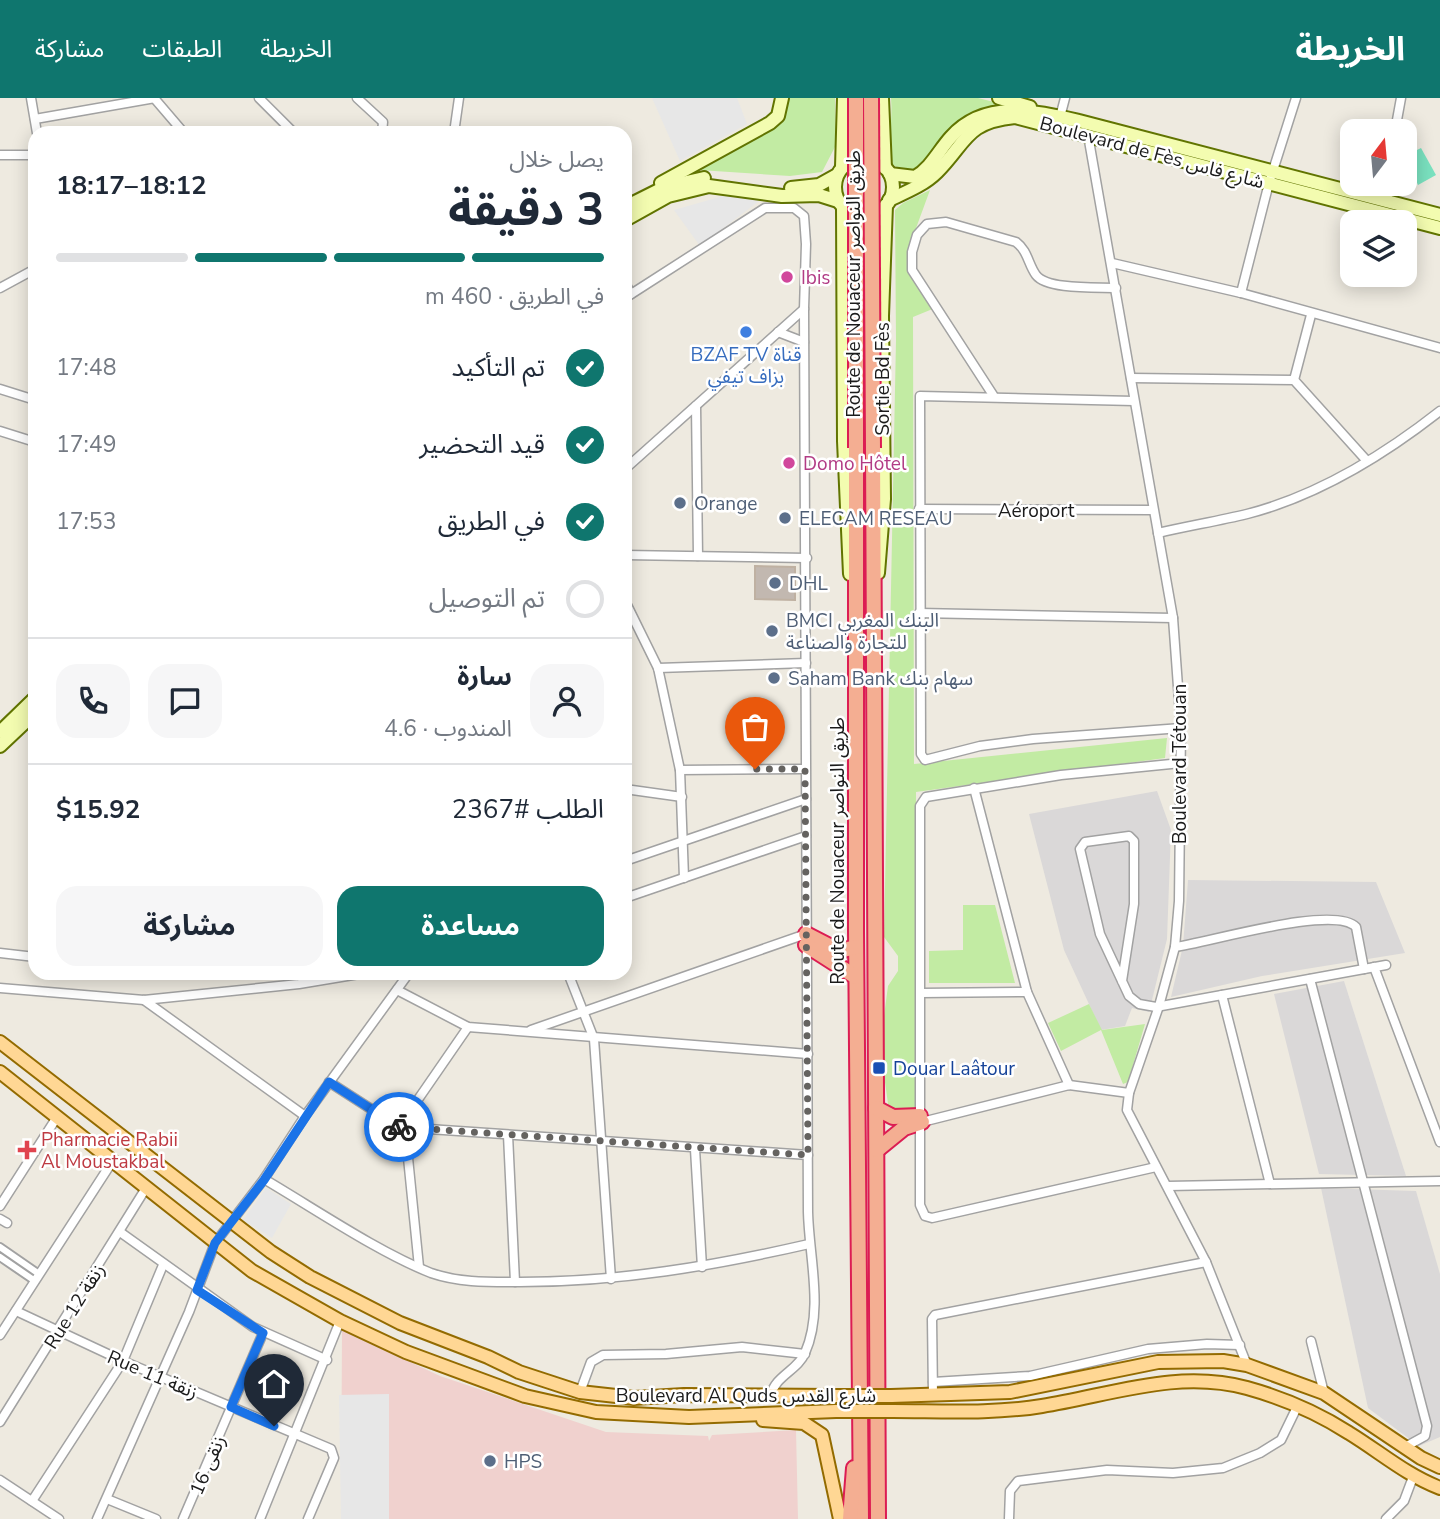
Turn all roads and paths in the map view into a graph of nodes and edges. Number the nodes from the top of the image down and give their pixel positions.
1 (32, 98) edge
2 (155, 98) edge
3 (259, 98) edge
4 (357, 98) edge
5 (459, 98) edge
6 (782, 98) edge
7 (844, 98) edge
8 (856, 98) edge
9 (999, 98) edge
10 (1065, 98) edge
11 (1296, 98) edge
12 (1401, 98) edge
13 (878, 101) edge
14 (1040, 112) junction
15 (1060, 117) junction
16 (35, 119) junction
17 (1397, 119) edge
18 (36, 126) edge
19 (178, 126) edge
20 (287, 126) edge
21 (382, 126) edge
22 (455, 126) edge
23 (1088, 135) junction
24 (0, 155) edge
25 (28, 155) edge
26 (839, 171) junction
27 (887, 171) junction
28 (1270, 177) junction
29 (646, 196) junction
30 (1388, 196) edge
31 (1387, 201) junction
32 (888, 203) junction
33 (632, 204) edge
34 (840, 204) junction
35 (1440, 215) edge
36 (632, 216) edge
37 (1440, 228) edge
38 (1112, 262) junction
39 (28, 273) edge
40 (0, 288) edge
41 (1116, 288) junction
42 (632, 293) edge
43 (1241, 293) junction
44 (804, 309) junction
45 (1311, 314) junction
46 (778, 332) junction
47 (804, 342) junction
48 (1440, 348) edge
49 (1131, 378) junction
50 (1294, 380) junction
51 (0, 389) edge
52 (993, 396) junction
53 (28, 398) edge
54 (1134, 401) junction
55 (696, 405) junction
56 (1440, 411) edge
57 (0, 431) edge
58 (28, 440) edge
59 (1367, 461) junction
60 (632, 463) edge
61 (919, 509) junction
62 (1153, 510) junction
63 (1158, 533) junction
64 (632, 555) edge
65 (698, 556) junction
66 (807, 558) junction
67 (874, 594) junction
68 (856, 598) junction
69 (919, 613) junction
70 (632, 615) edge
71 (1173, 618) junction
72 (806, 663) junction
73 (658, 668) junction
74 (28, 705) edge
75 (28, 720) edge
76 (1181, 728) junction
77 (0, 732) edge
78 (0, 746) edge
79 (1181, 763) junction
80 (805, 769) junction
81 (680, 770) junction
82 (974, 788) junction
83 (632, 790) edge
84 (682, 797) junction
85 (806, 799) junction
86 (806, 836) junction
87 (684, 842) junction
88 (632, 859) edge
89 (684, 878) junction
90 (632, 896) edge
91 (803, 939) junction
92 (856, 947) junction
93 (1175, 947) junction
94 (0, 953) edge
95 (28, 956) edge
96 (1386, 965) dead end
97 (1374, 967) junction
98 (1364, 969) junction
99 (856, 977) junction
100 (1310, 979) junction
101 (323, 980) edge
102 (404, 980) edge
103 (571, 980) edge
104 (1122, 981) junction
105 (0, 988) edge
106 (397, 990) junction
107 (1027, 992) junction
108 (920, 993) junction
109 (1222, 995) junction
110 (144, 1000) junction
111 (1159, 1006) junction
112 (583, 1012) junction
113 (468, 1027) junction
114 (528, 1031) junction
115 (594, 1039) junction
116 (0, 1042) edge
117 (807, 1054) junction
118 (0, 1072) edge
119 (329, 1082) junction
120 (1069, 1085) junction
121 (1129, 1093) junction
122 (876, 1108) junction
123 (305, 1116) junction
124 (57, 1117) junction
125 (927, 1118) junction
126 (402, 1127) junction
127 (508, 1135) junction
128 (601, 1141) junction
129 (1440, 1142) edge
130 (695, 1149) junction
131 (877, 1150) junction
132 (808, 1155) junction
133 (112, 1162) junction
134 (1156, 1167) junction
135 (264, 1180) junction
136 (1440, 1181) edge
137 (1362, 1182) junction
138 (1270, 1184) junction
139 (1168, 1186) junction
140 (146, 1188) junction
141 (0, 1204) edge
142 (231, 1223) junction
143 (120, 1232) junction
144 (215, 1243) junction
145 (809, 1244) junction
146 (0, 1247) edge
147 (0, 1257) edge
148 (1206, 1262) junction
149 (163, 1265) junction
150 (419, 1267) junction
151 (702, 1267) junction
152 (37, 1277) junction
153 (611, 1279) junction
154 (515, 1282) junction
155 (197, 1290) junction
156 (16, 1311) junction
157 (340, 1321) junction
158 (58, 1331) junction
159 (263, 1333) junction
160 (0, 1335) edge
161 (1311, 1341) dead end
162 (1240, 1345) junction
163 (805, 1354) junction
164 (327, 1360) junction
165 (123, 1361) junction
166 (1247, 1365) junction
167 (161, 1377) junction
168 (933, 1382) junction
169 (580, 1392) junction
170 (1324, 1392) junction
171 (771, 1395) junction
172 (933, 1395) junction
173 (1297, 1405) junction
174 (231, 1407) junction
175 (750, 1415) junction
176 (0, 1422) edge
177 (295, 1435) junction
178 (861, 1437) junction
179 (1405, 1447) junction
180 (1440, 1467) edge
181 (1413, 1477) junction
182 (0, 1480) edge
183 (1440, 1488) edge
184 (107, 1499) junction
185 (32, 1501) junction
186 (60, 1519) edge
187 (97, 1519) edge
188 (156, 1519) edge
189 (183, 1519) edge
190 (260, 1519) edge
191 (308, 1519) edge
192 (840, 1519) edge
193 (850, 1519) edge
194 (861, 1519) edge
195 (878, 1519) edge
196 (1009, 1519) edge
197 (1386, 1519) edge

1 - 16 street
2 - 16 street
2 - 19 street
3 - 20 street
4 - 21 street
5 - 22 street
6 - 29 main road
7 - 26 main road
8 - 68 highway, Route de Nouaceur طريق النواصر, bridge
9 - 14 main road
10 - 15 street
11 - 28 street
12 - 17 street
13 - 27 main road
13 - 67 highway, Route de Nouaceur طريق النواصر, bridge
14 - 15 main road, Boulevard de Fès شارع فاس
14 - 27 main road, Boulevard de Fès شارع فاس
15 - 28 main road, Boulevard de Fès شارع فاس
16 - 18 street
23 - 28 main road, Boulevard de Fès شارع فاس
23 - 32 main road, Boulevard de Fès شارع فاس
23 - 38 street, Boulevard Tétouan
24 - 25 street
26 - 27 main road
26 - 29 main road
26 - 34 main road
27 - 32 main road
28 - 31 main road, Boulevard de Fès شارع فاس
28 - 37 main road, Boulevard de Fès شارع فاس
28 - 43 street
29 - 33 main road
30 - 31 street
31 - 35 main road, Boulevard de Fès شارع فاس
32 - 34 main road
32 - 67 main road, Sortie Bd Fès
34 - 36 main road
34 - 68 main road
38 - 41 street, Boulevard Tétouan
38 - 43 street
39 - 40 street
41 - 49 street, Boulevard Tétouan
41 - 52 street
42 - 44 street
43 - 45 street
44 - 46 street
44 - 47 street
45 - 48 street
45 - 50 street
46 - 47 street
46 - 55 street
47 - 66 street
49 - 50 street
49 - 54 street, Boulevard Tétouan
50 - 59 street
51 - 53 street
52 - 54 street
52 - 61 street
54 - 62 street, Boulevard Tétouan
55 - 60 street
55 - 65 street
56 - 59 street
57 - 58 street
59 - 63 street
61 - 62 street, Aéroport
61 - 69 street
62 - 63 street, Boulevard Tétouan
63 - 71 street, Boulevard Tétouan
64 - 65 street
65 - 66 street
66 - 72 street
67 - 122 highway, Route de Nouaceur طريق النواصر
68 - 92 highway, Route de Nouaceur طريق النواصر
69 - 71 street
69 - 76 street
70 - 73 street
71 - 76 street, Boulevard Tétouan
72 - 73 street
72 - 80 street
73 - 81 street
74 - 77 main road
75 - 78 main road
76 - 79 street, Boulevard Tétouan
79 - 82 street
79 - 93 street, Boulevard Tétouan
80 - 81 street
80 - 85 street
81 - 84 street
82 - 107 street
82 - 108 street
83 - 84 street
84 - 87 street
85 - 86 street
85 - 87 street
86 - 89 street
86 - 91 street
87 - 88 street
87 - 89 street
89 - 90 street
91 - 92 highway
91 - 99 highway
91 - 112 street
91 - 117 street
92 - 99 highway, Route de Nouaceur طريق النواصر
93 - 98 street
93 - 111 street, Boulevard Tétouan
94 - 95 street
96 - 97 street
97 - 98 street
97 - 129 street
98 - 100 street
99 - 178 highway, Route de Nouaceur طريق النواصر
100 - 109 street
100 - 137 street
101 - 110 street
102 - 106 street
103 - 112 street
104 - 104 street
104 - 111 street
105 - 110 street
106 - 113 street
106 - 119 street
107 - 108 street
107 - 120 street
108 - 125 street
109 - 111 street
109 - 138 street
110 - 123 street
111 - 121 street, Boulevard Tétouan
112 - 114 street
112 - 115 street
113 - 114 street
113 - 126 street
114 - 115 street
115 - 117 street
115 - 128 street
116 - 142 main road, Boulevard Al Quds شارع القدس
117 - 132 street
118 - 124 main road, Boulevard Al Quds شارع القدس
119 - 123 street
119 - 126 street
120 - 121 street
120 - 125 street
121 - 134 street, Boulevard Tétouan
122 - 125 highway
122 - 131 highway, Route de Nouaceur طريق النواصر
123 - 135 street
124 - 133 main road, Boulevard Al Quds شارع القدس
124 - 141 street
125 - 131 highway
125 - 134 street
126 - 127 street
126 - 150 street
127 - 128 street
127 - 154 street
128 - 130 street
128 - 153 street
130 - 132 street
130 - 151 street
131 - 195 highway, Route de Nouaceur طريق النواصر
132 - 145 street
133 - 140 main road, Boulevard Al Quds شارع القدس
133 - 152 street
134 - 139 street, Boulevard Tétouan
135 - 142 street
135 - 150 street
136 - 137 street
137 - 138 street
137 - 179 street
138 - 139 street
139 - 148 street, Boulevard Tétouan
140 - 143 street, Rue 12 زنقة
140 - 144 main road, Boulevard Al Quds شارع القدس
142 - 144 street
142 - 169 main road, Boulevard Al Quds شارع القدس
143 - 149 street
143 - 158 street, Rue 12 زنقة
144 - 155 street
144 - 157 main road, Boulevard Al Quds شارع القدس
145 - 151 street
145 - 163 street
146 - 152 street
147 - 152 street
148 - 162 street, Boulevard Tétouan
148 - 168 street
149 - 155 street
149 - 165 street
150 - 154 street
151 - 153 street
152 - 156 street
153 - 154 street
155 - 159 street
155 - 167 street
156 - 158 street, Rue 11 زنقة
156 - 160 street
157 - 164 street
157 - 175 main road, Boulevard Al Quds شارع القدس
158 - 165 street, Rue 11 زنقة
158 - 176 street, Rue 12 زنقة
159 - 164 street
159 - 174 street, زنقى 16
161 - 170 street
162 - 166 street, Boulevard Tétouan
162 - 168 street
163 - 169 street
163 - 171 street
164 - 177 street
165 - 167 street, Rue 11 زنقة
165 - 185 street
166 - 170 main road, Boulevard Al Quds شارع القدس
166 - 172 main road, Boulevard Al Quds شارع القدس
167 - 174 street, Rue 11 زنقة
167 - 184 street
168 - 172 street
169 - 171 main road, Boulevard Al Quds شارع القدس
170 - 179 main road, Boulevard Al Quds شارع القدس
171 - 172 main road, Boulevard Al Quds شارع القدس, bridge
173 - 175 main road, Boulevard Al Quds شارع القدس, bridge
173 - 181 main road, Boulevard Al Quds شارع القدس
173 - 196 street
174 - 177 street, Rue 11 زنقة
174 - 189 street, زنقى 16
175 - 192 main road
177 - 190 street
177 - 191 street, Rue 11 زنقة
178 - 193 highway
178 - 194 highway, Route de Nouaceur طريق النواصر
179 - 180 main road, Boulevard Al Quds شارع القدس
181 - 183 main road, Boulevard Al Quds شارع القدس
181 - 197 street
182 - 185 street
184 - 187 street
184 - 188 street
185 - 186 street

